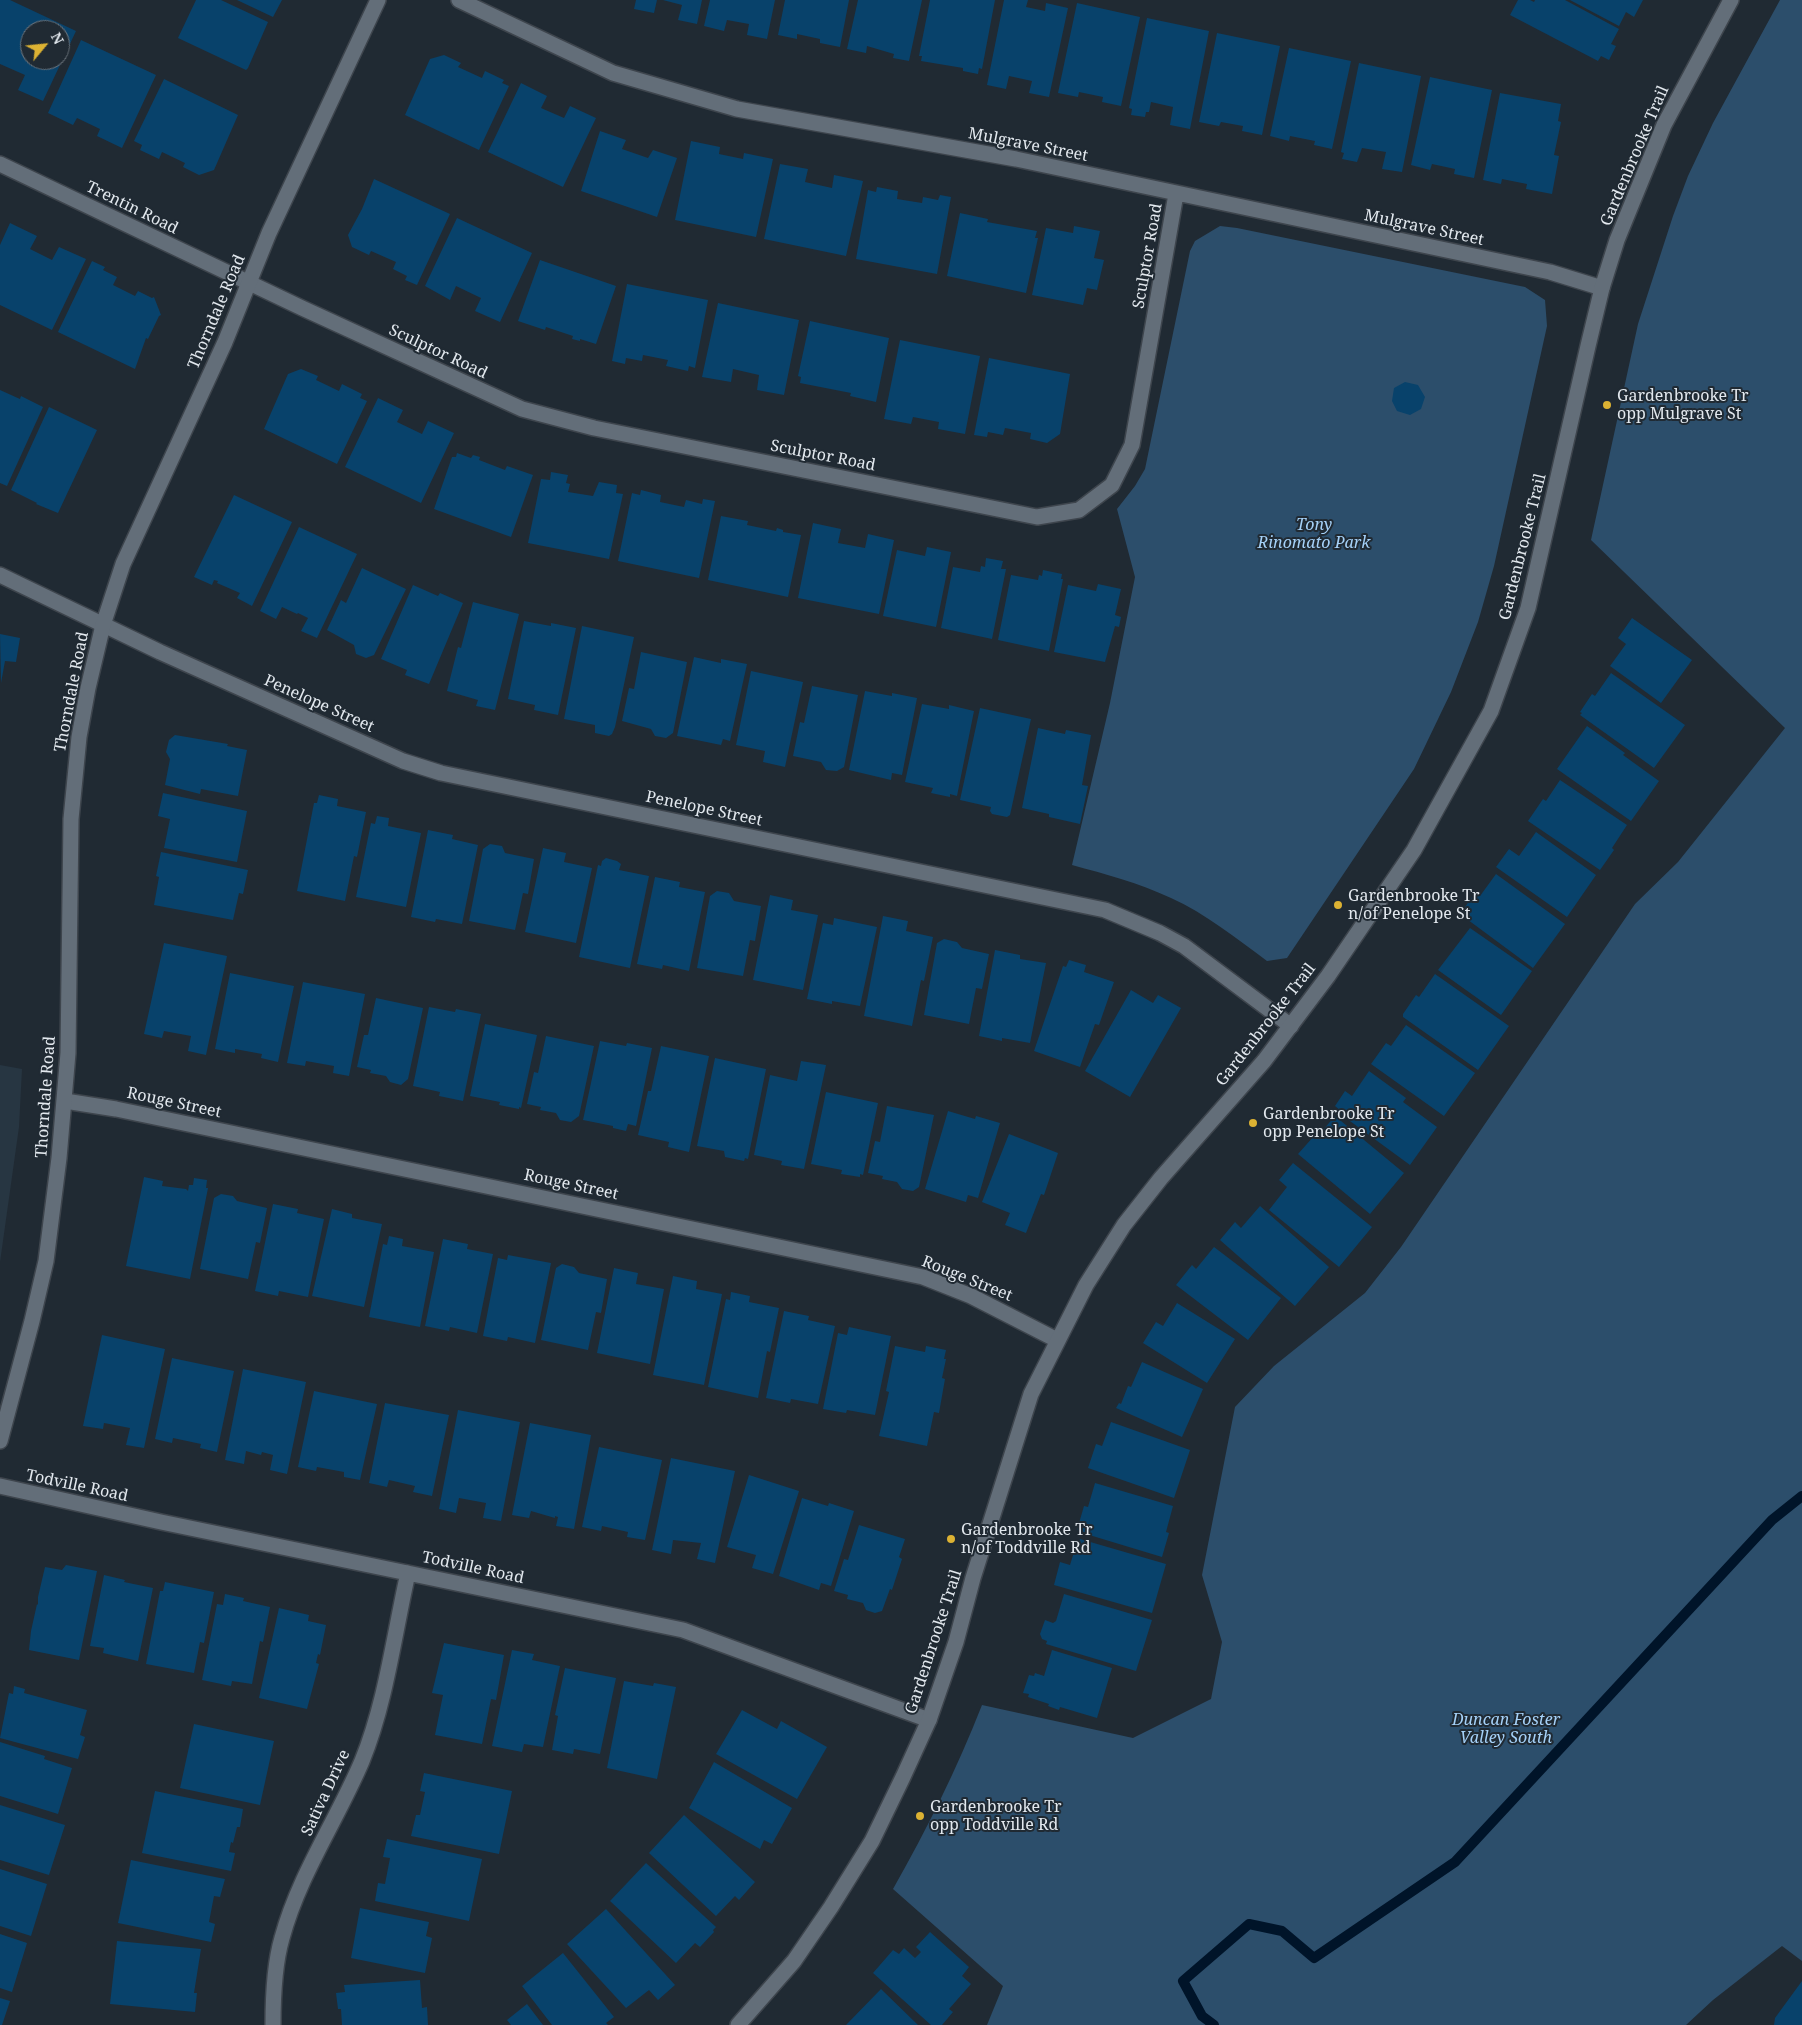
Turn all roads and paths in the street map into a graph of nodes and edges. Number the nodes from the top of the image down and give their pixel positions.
1 (378, 0) edge
2 (459, 0) edge
3 (1731, 0) edge
4 (0, 164) edge
5 (1176, 194) junction
6 (249, 283) junction
7 (1602, 288) junction
8 (0, 575) edge
9 (103, 625) junction
10 (1291, 1026) junction
11 (65, 1102) junction
12 (1057, 1340) junction
13 (0, 1441) edge
14 (0, 1486) edge
15 (408, 1573) junction
16 (929, 1720) junction
17 (273, 2025) edge
18 (738, 2025) edge

1 - 6 street, Thorndale Road
2 - 5 street, Mulgrave Street
3 - 7 street, Gardenbrooke Trail
4 - 6 street, Trentin Road
5 - 6 street, Sculptor Road
5 - 7 street, Mulgrave Street
6 - 9 street, Thorndale Road
7 - 10 street, Gardenbrooke Trail
8 - 9 street, Penelope Street
9 - 10 street, Penelope Street
9 - 11 street, Thorndale Road
10 - 12 street, Gardenbrooke Trail
11 - 12 street, Rouge Street
11 - 13 street, Thorndale Road
12 - 16 street, Gardenbrooke Trail
14 - 15 street, Todville Road
15 - 16 street, Todville Road
15 - 17 street, Sativa Drive
16 - 18 street, Gardenbrooke Trail

